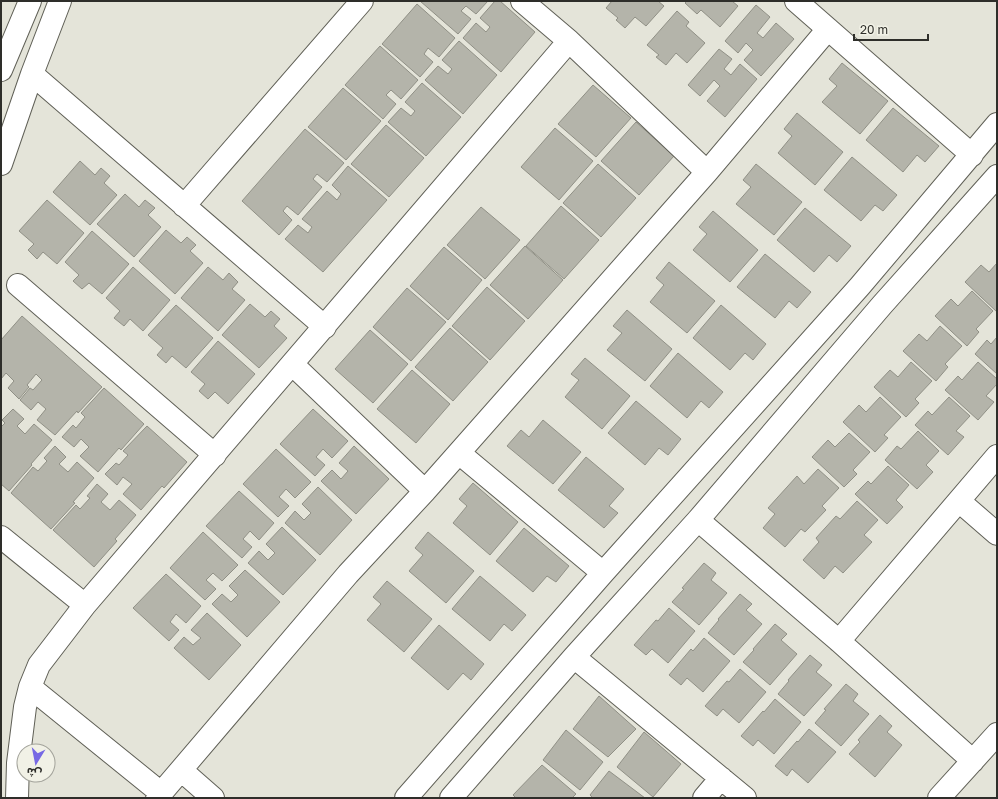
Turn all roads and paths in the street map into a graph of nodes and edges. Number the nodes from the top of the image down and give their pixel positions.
1 (30, 1) edge
2 (60, 1) edge
3 (362, 1) edge
4 (522, 1) edge
5 (796, 1) edge
6 (828, 29) junction
7 (569, 40) junction
8 (1, 70) edge
9 (32, 74) junction
10 (997, 124) edge
11 (972, 155) junction
12 (1, 164) edge
13 (707, 172) junction
14 (997, 176) edge
15 (184, 206) junction
16 (18, 285) dead end
17 (860, 286) junction
18 (882, 305) junction
19 (325, 327) junction
20 (292, 364) junction
21 (459, 453) junction
22 (214, 455) junction
23 (997, 456) edge
24 (425, 491) junction
25 (959, 501) junction
26 (698, 520) junction
27 (997, 534) edge
28 (1, 537) edge
29 (603, 573) junction
30 (85, 605) junction
31 (838, 641) junction
32 (574, 657) junction
33 (30, 686) junction
34 (997, 734) edge
35 (973, 761) junction
36 (181, 770) junction
37 (721, 778) junction
38 (159, 796) edge
39 (18, 798) edge
40 (213, 798) edge
41 (406, 798) edge
42 (451, 798) edge
43 (704, 798) edge
44 (745, 798) edge
45 (939, 798) edge

1 - 8 street
2 - 9 street
3 - 15 street
4 - 7 street
5 - 6 street
6 - 11 street
6 - 13 street
7 - 13 street
7 - 19 street
9 - 12 street
9 - 15 street
10 - 11 street
11 - 17 street
13 - 21 street
14 - 18 street
15 - 19 street
16 - 22 street
17 - 18 street
17 - 29 street
18 - 26 street
19 - 20 street
20 - 22 street
20 - 24 street
21 - 24 street
21 - 29 street
22 - 30 street
23 - 25 street
24 - 36 street
25 - 27 street
25 - 31 street
26 - 31 street
26 - 32 street
28 - 30 street
29 - 41 street
30 - 33 street
31 - 35 street
32 - 37 street
32 - 42 street
33 - 38 street
33 - 39 street
34 - 35 street
35 - 45 street
36 - 38 street
36 - 40 street
37 - 43 street
37 - 44 street

